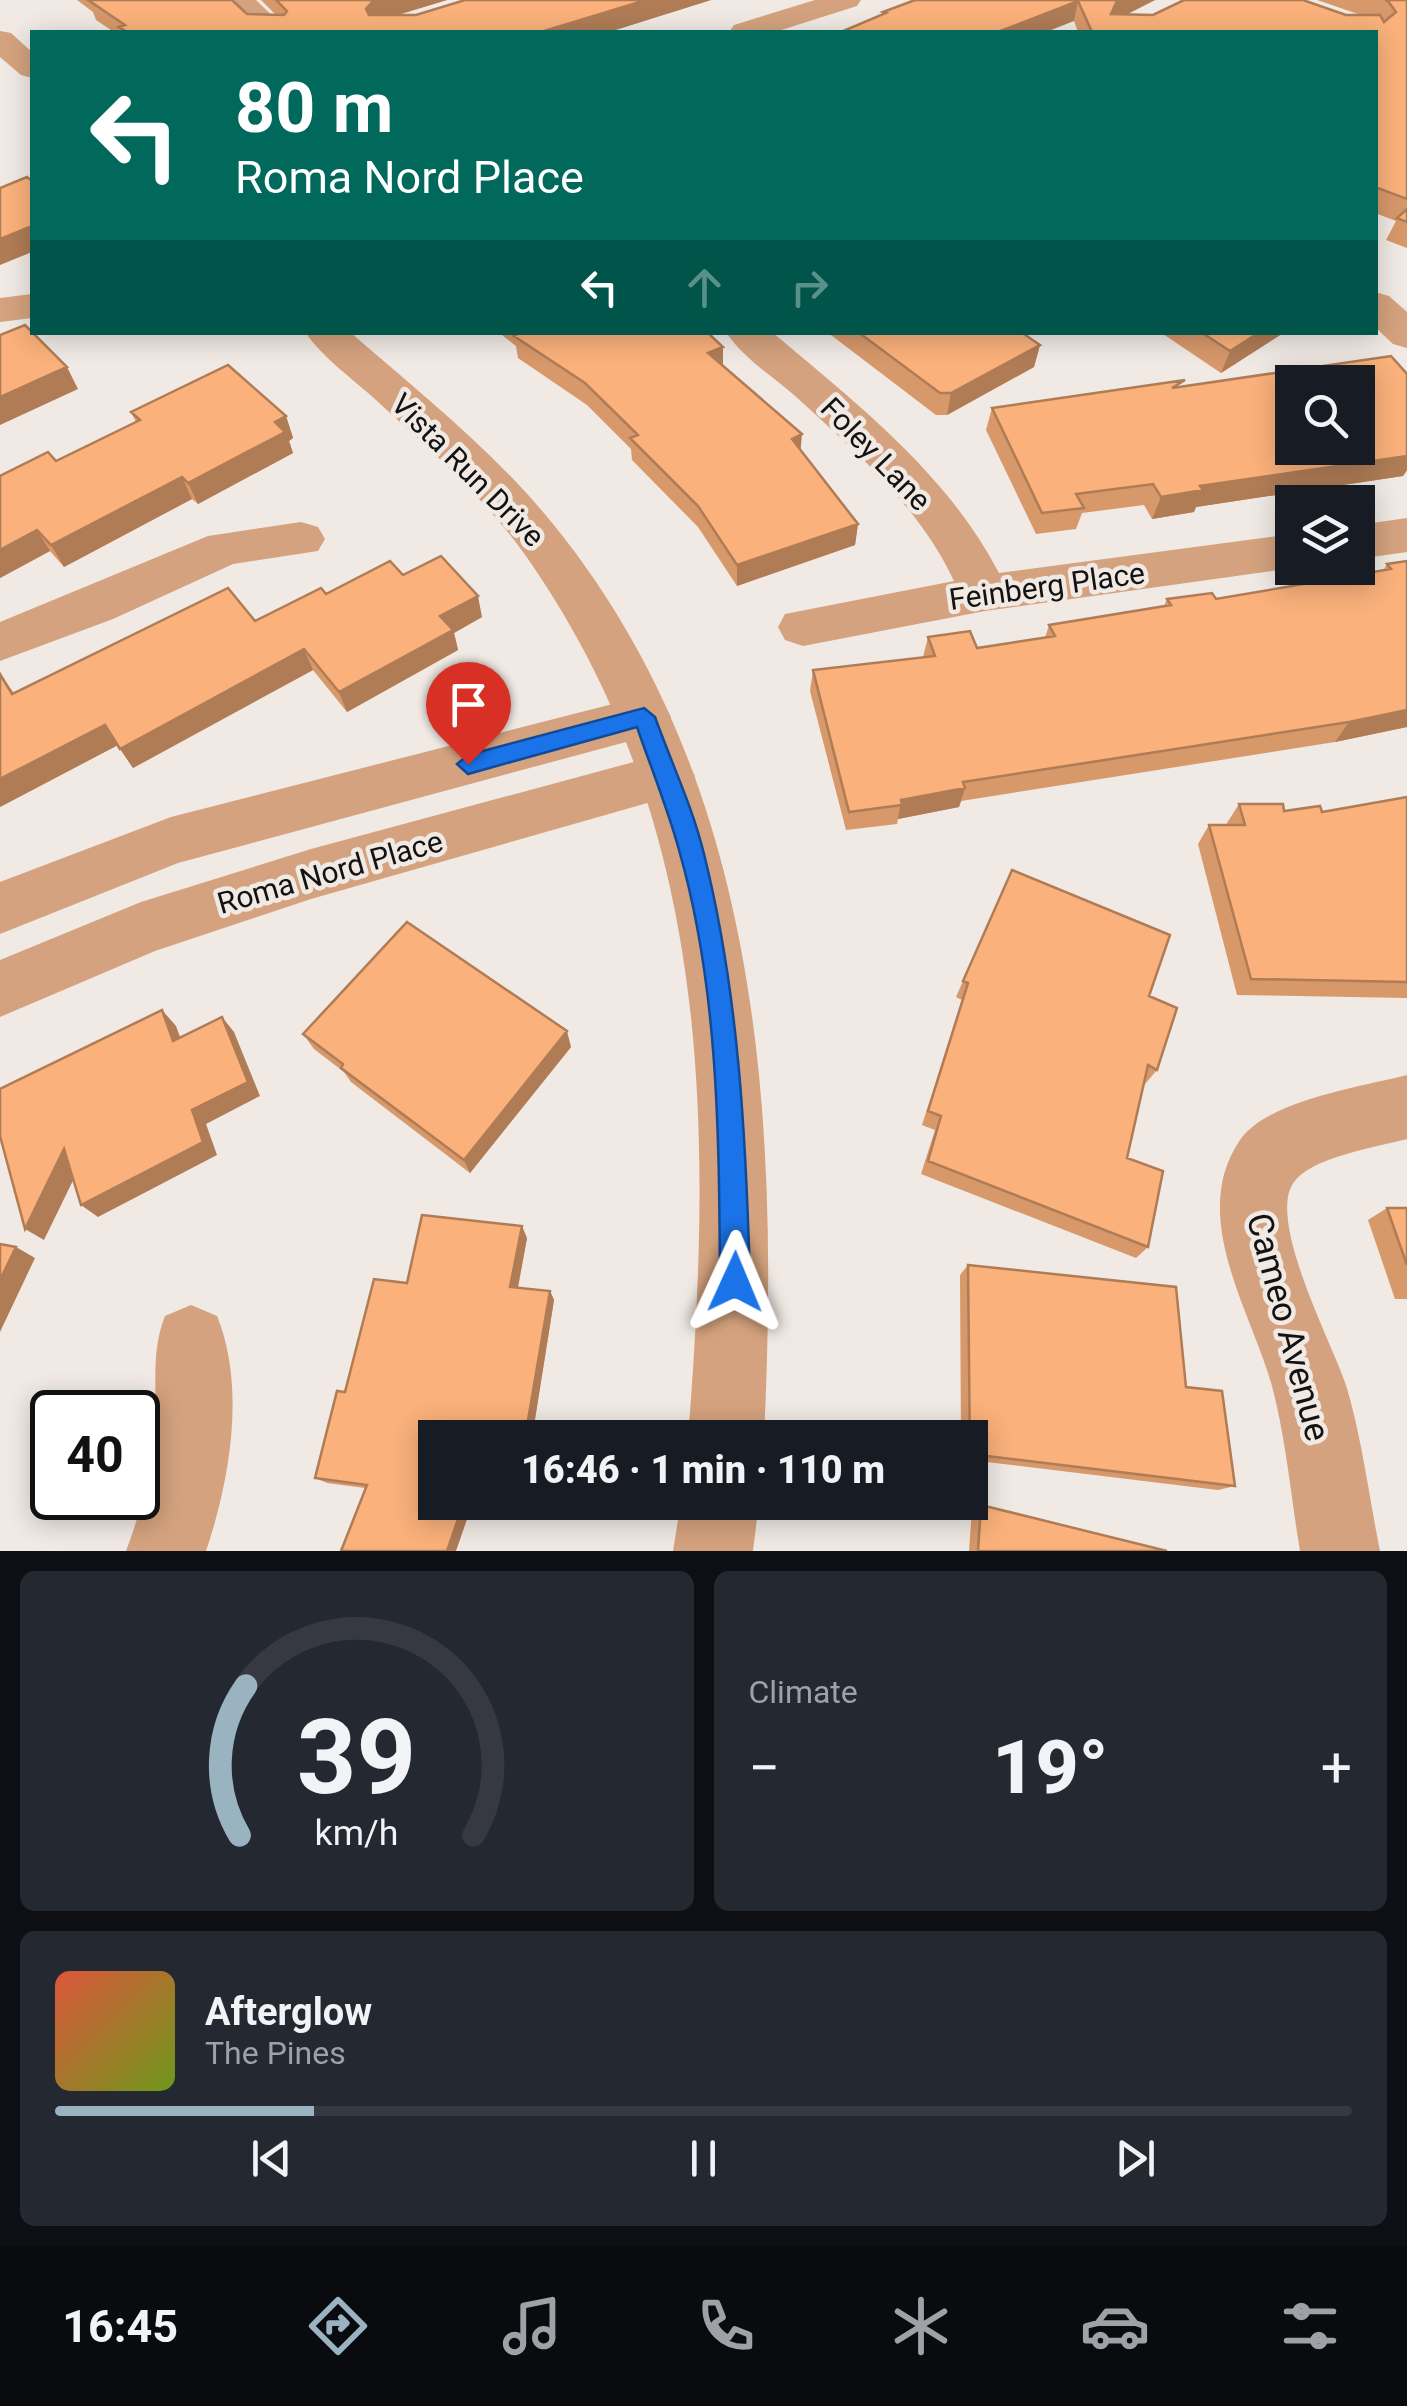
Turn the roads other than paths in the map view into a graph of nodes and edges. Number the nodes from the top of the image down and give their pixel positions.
1 (238, 0) edge
2 (846, 0) edge
3 (270, 30) edge
4 (751, 30) edge
5 (0, 40) edge
6 (30, 66) edge
7 (30, 306) edge
8 (1378, 307) edge
9 (0, 310) edge
10 (328, 335) edge
11 (749, 335) edge
12 (1407, 335) edge
13 (1407, 535) edge
14 (301, 539) dead end
15 (1375, 540) edge
16 (1275, 552) edge
17 (985, 593) junction
18 (804, 627) dead end
19 (0, 642) edge
20 (644, 717) junction
21 (667, 776) junction
22 (0, 908) edge
23 (0, 989) edge
24 (1407, 1107) edge
25 (191, 1342) dead end
26 (727, 1420) edge
27 (717, 1520) edge
28 (166, 1551) edge
29 (713, 1551) edge
30 (1340, 1551) edge

1 - 3 street
2 - 4 street
5 - 6 street
7 - 9 street
8 - 12 street
10 - 20 street, Vista Run Drive
11 - 17 street, Foley Lane
13 - 15 street
14 - 19 street
16 - 17 street, Feinberg Place
17 - 18 street, Feinberg Place
20 - 21 street, Vista Run Drive
20 - 22 street
21 - 23 street, Roma Nord Place
21 - 26 street, Vista Run Drive
24 - 30 street, Cameo Avenue
25 - 28 street
27 - 29 street

